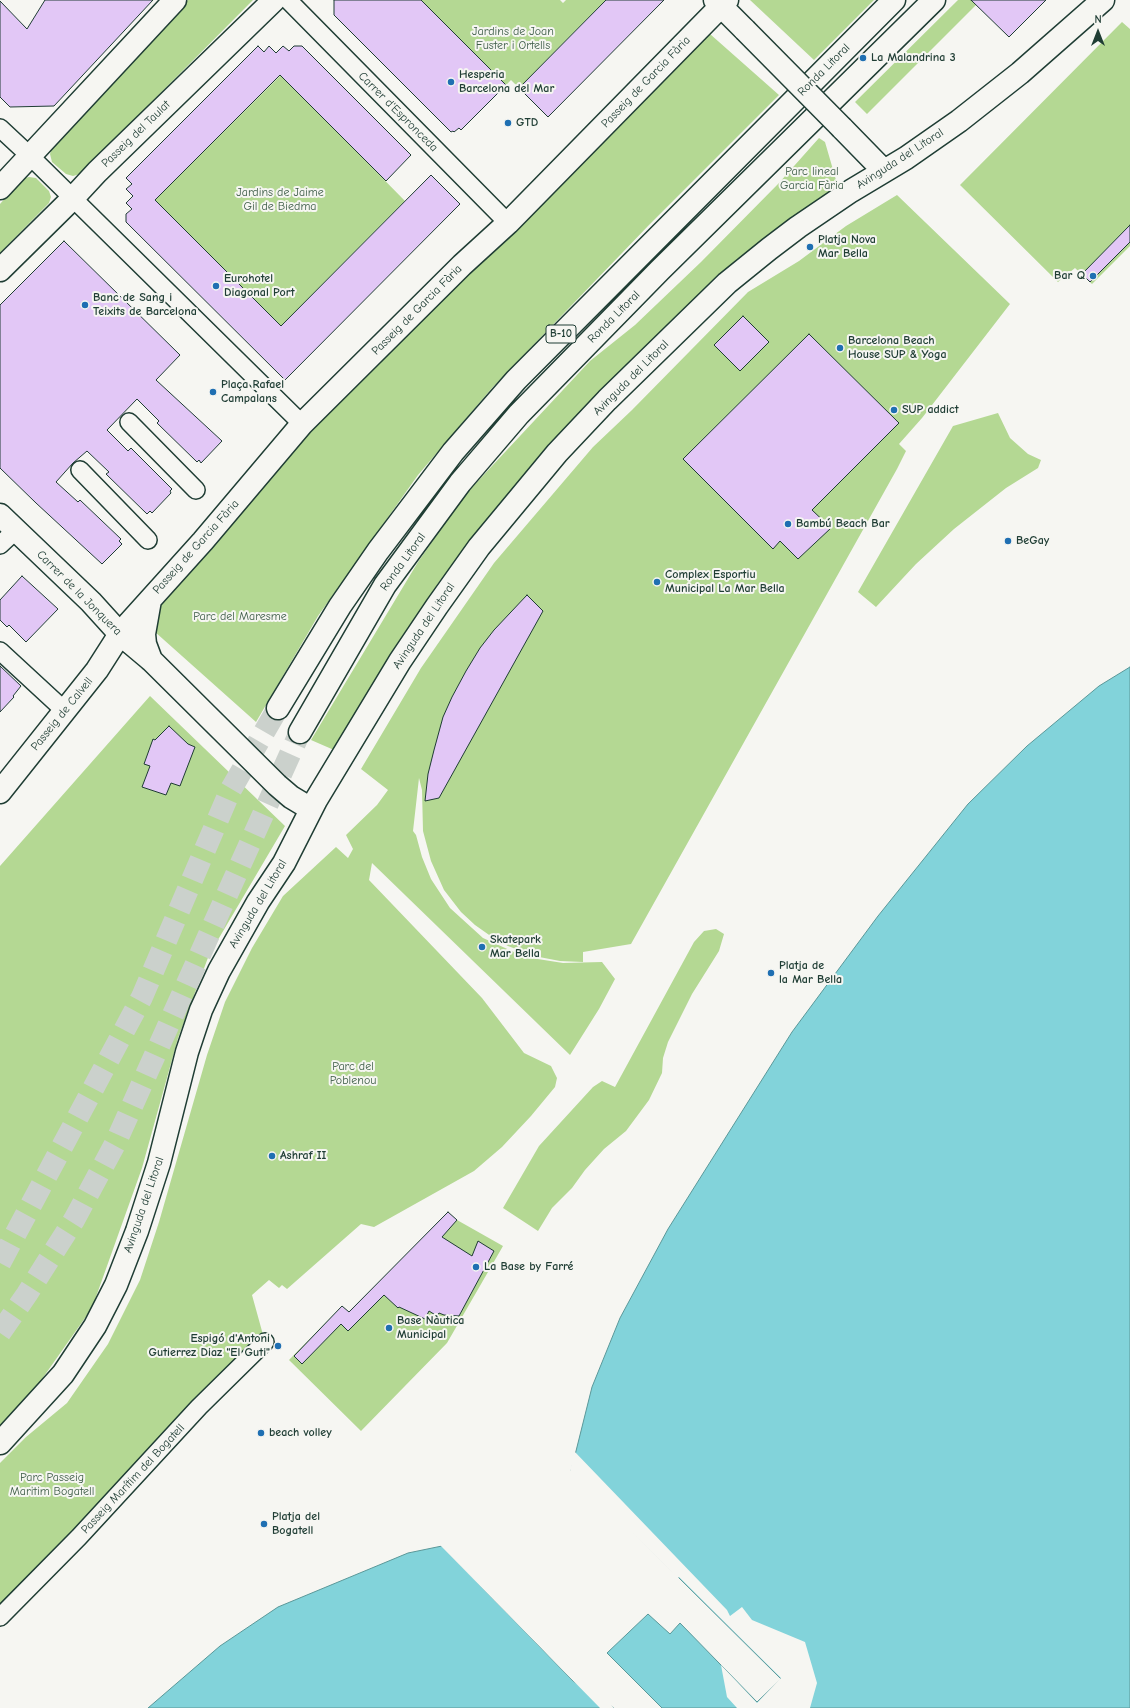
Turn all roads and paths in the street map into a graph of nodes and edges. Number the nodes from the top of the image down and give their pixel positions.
1 (175, 0) edge
2 (274, 0) edge
3 (288, 0) edge
4 (894, 0) edge
5 (934, 0) edge
6 (1103, 0) edge
7 (721, 2) edge
8 (0, 128) edge
9 (30, 156) junction
10 (884, 171) junction
11 (0, 188) edge
12 (72, 199) junction
13 (508, 223) junction
14 (0, 270) edge
15 (129, 422) dead end
16 (302, 424) junction
17 (80, 470) dead end
18 (196, 490) dead end
19 (0, 515) edge
20 (16, 530) junction
21 (148, 540) dead end
22 (0, 545) edge
23 (150, 599) junction
24 (120, 634) junction
25 (0, 651) edge
26 (155, 665) junction
27 (278, 708) tunnel mouth
28 (65, 710) junction
29 (300, 732) tunnel mouth
30 (0, 792) edge
31 (311, 810) junction
32 (265, 1342) dead end
33 (0, 1443) edge
34 (0, 1617) edge

1 - 9 main road
2 - 12 main road, Passeig del Taulat
3 - 13 street, Carrer d'Espronceda
4 - 27 main road, Ronda Litoral / B-10
5 - 29 main road, Ronda Litoral / B-10
6 - 10 main road, Avinguda del Litoral
7 - 10 main road, bridge
7 - 13 main road, Passeig de Garcia Fària
8 - 9 street
9 - 11 main road
9 - 12 street
10 - 31 main road, Avinguda del Litoral
12 - 14 main road, Passeig del Taulat
12 - 16 street
13 - 16 main road, Passeig de Garcia Fària
15 - 18 street
16 - 23 main road, Passeig de Garcia Fària
17 - 21 street
19 - 20 main road, Carrer de la Jonquera
20 - 22 street
20 - 24 main road, Carrer de la Jonquera
23 - 24 main road, Passeig de Garcia Fària
23 - 26 main road
24 - 26 main road, Carrer de la Jonquera
24 - 28 main road, Passeig de Calvell
25 - 28 street
26 - 31 main road, Carrer de la Jonquera
28 - 30 main road, Passeig de Calvell
31 - 33 main road, Avinguda del Litoral
32 - 34 street, Passeig Marítim del Bogatell

